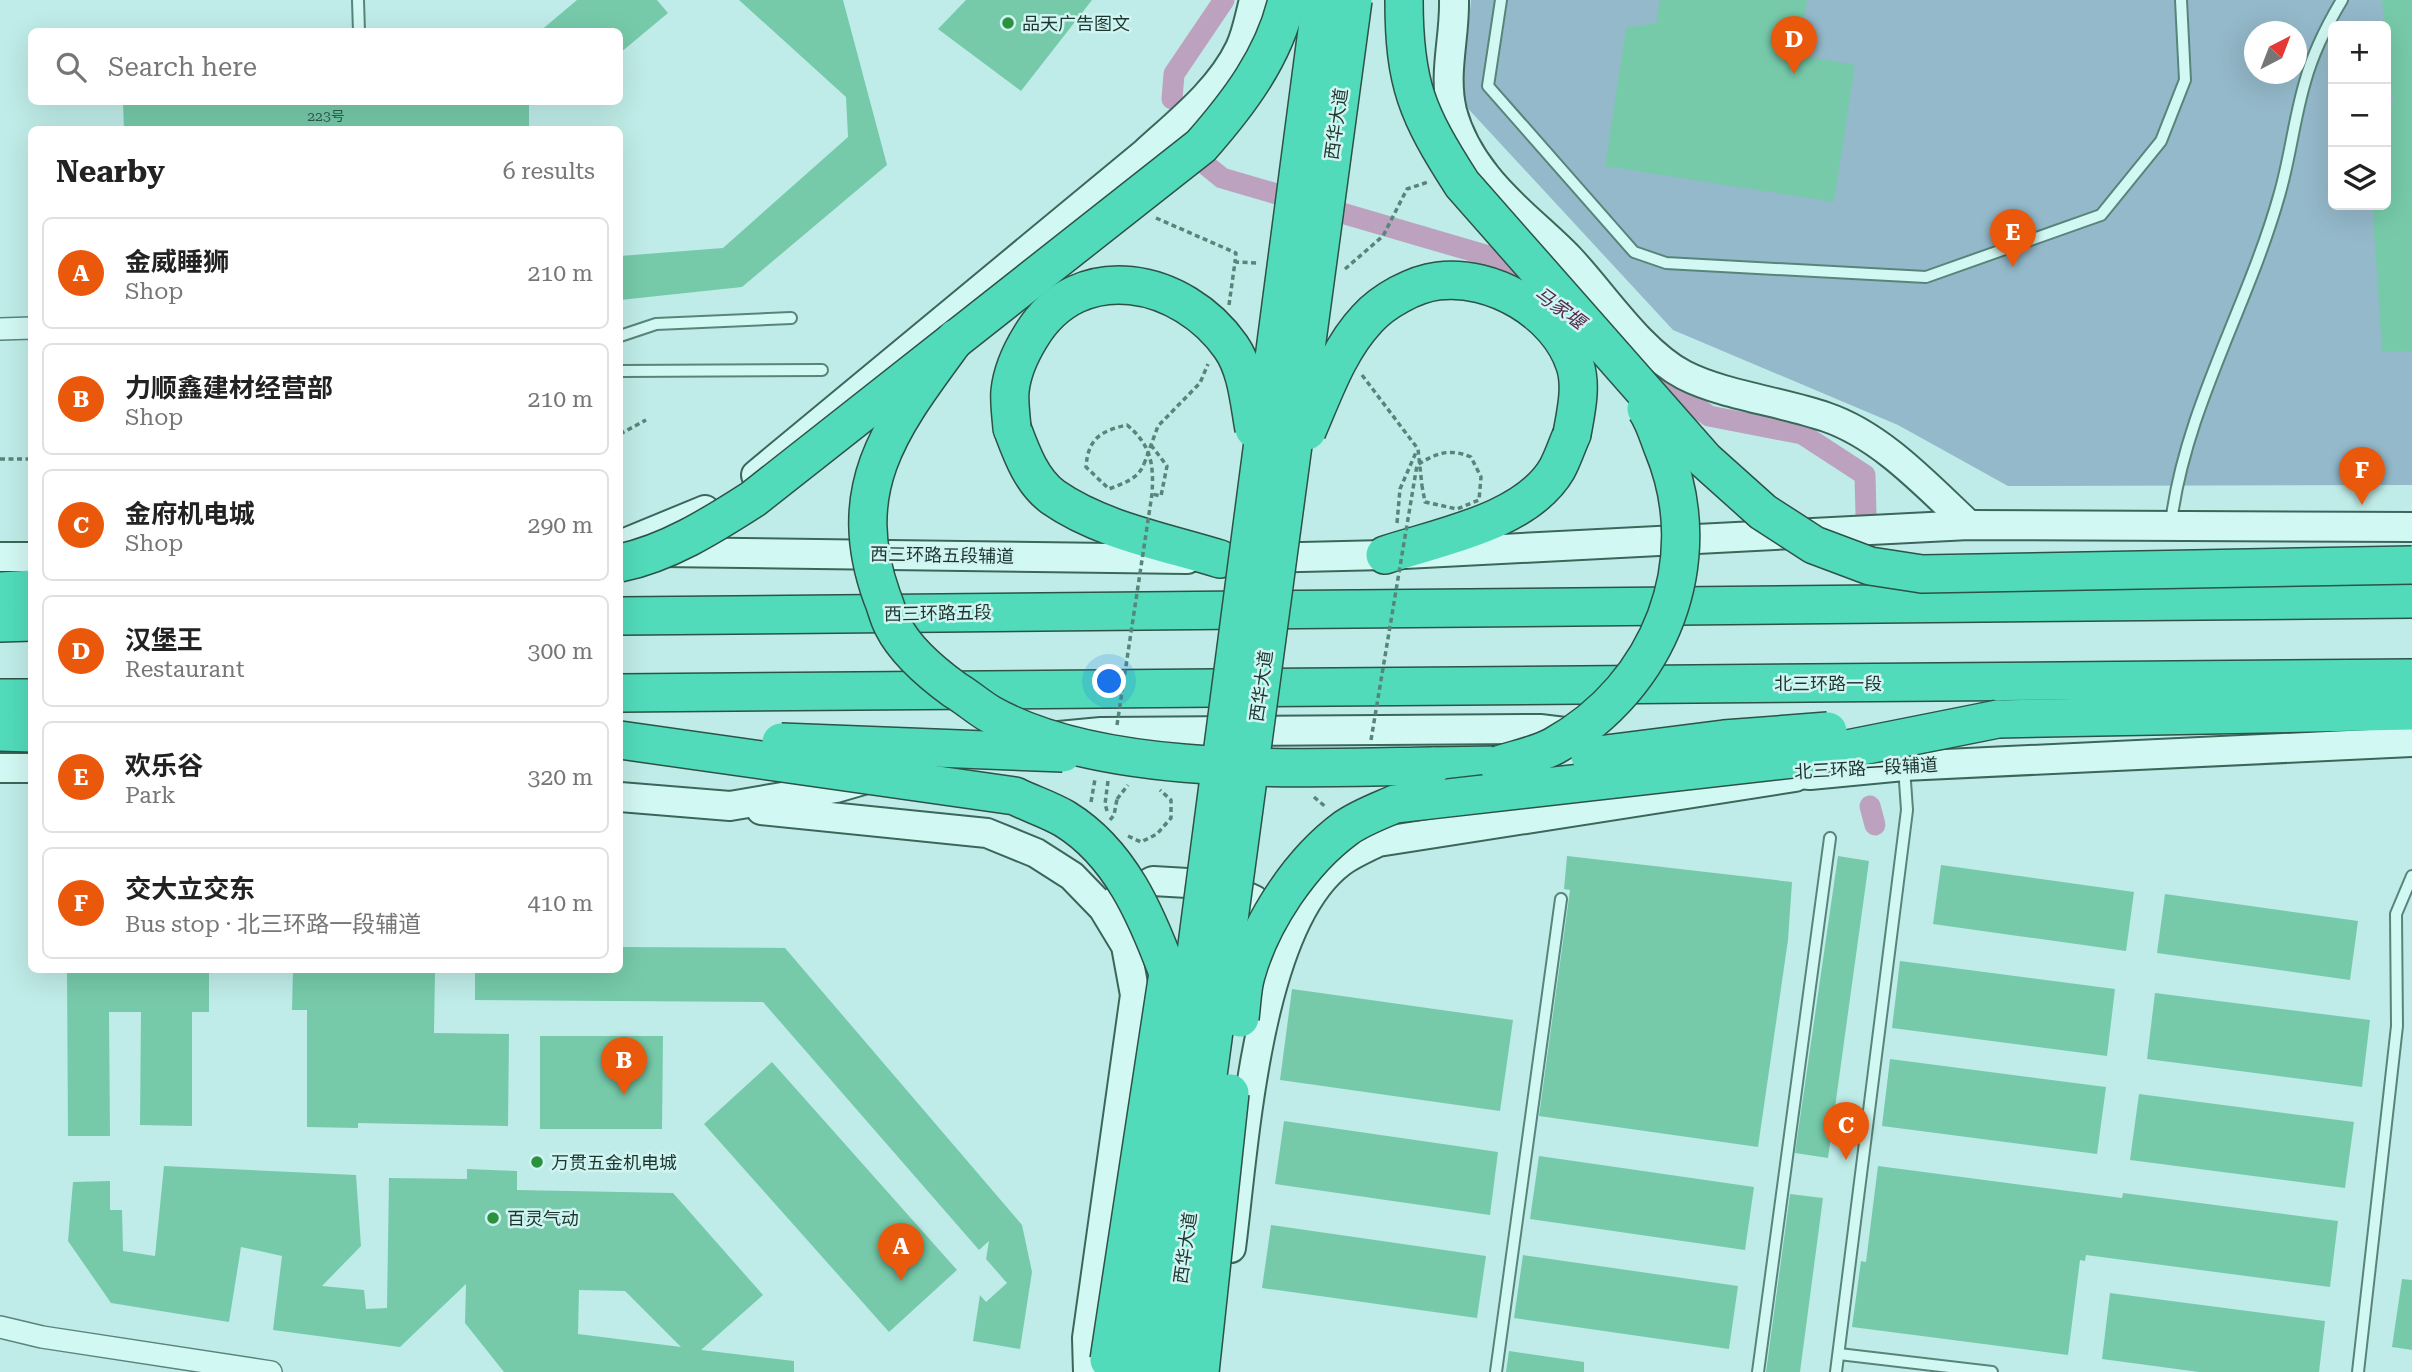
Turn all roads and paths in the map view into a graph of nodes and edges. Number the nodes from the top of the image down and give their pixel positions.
1 (358, 0) edge
2 (1254, 0) edge
3 (1287, 0) edge
4 (1321, 0) edge
5 (1353, 0) edge
6 (1404, 0) edge
7 (1454, 0) edge
8 (1501, 0) edge
9 (2181, 0) edge
10 (2342, 0) edge
11 (359, 28) edge
12 (1147, 214) dead end
13 (1395, 214) dead end
14 (1235, 262) dead end
15 (1345, 269) dead end
16 (791, 318) dead end
17 (28, 328) edge
18 (0, 329) edge
19 (1591, 330) junction
20 (623, 334) edge
21 (956, 338) junction
22 (822, 370) dead end
23 (623, 371) edge
24 (646, 421) dead end
25 (623, 432) edge
26 (1150, 445) dead end
27 (1418, 449) dead end
28 (0, 459) edge
29 (28, 459) edge
30 (1144, 464) dead end
31 (1275, 468) junction
32 (1422, 486) dead end
33 (1152, 494) junction
34 (1406, 524) junction
35 (1969, 525) junction
36 (2171, 526) junction
37 (2412, 527) edge
38 (623, 544) edge
39 (623, 551) edge
40 (1385, 555) junction
41 (0, 557) edge
42 (28, 557) edge
43 (1220, 559) junction
44 (623, 562) edge
45 (2412, 565) edge
46 (28, 590) edge
47 (0, 591) edge
48 (2412, 599) edge
49 (623, 616) edge
50 (28, 622) edge
51 (0, 623) edge
52 (2412, 677) edge
53 (623, 693) edge
54 (0, 698) edge
55 (28, 698) edge
56 (2412, 711) edge
57 (1998, 719) junction
58 (0, 732) edge
59 (28, 733) edge
60 (623, 738) edge
61 (623, 738) edge
62 (2412, 742) edge
63 (1370, 747) dead end
64 (1120, 764) junction
65 (1498, 765) junction
66 (1904, 766) junction
67 (0, 768) edge
68 (28, 768) edge
69 (1810, 775) junction
70 (1155, 785) dead end
71 (1312, 787) dead end
72 (623, 797) edge
73 (1117, 799) dead end
74 (1090, 805) dead end
75 (730, 806) junction
76 (1333, 813) dead end
77 (1113, 829) dead end
78 (1122, 834) dead end
79 (1830, 838) dead end
80 (2412, 876) edge
81 (1560, 898) dead end
82 (1102, 908) junction
83 (1290, 938) junction
84 (1168, 973) junction
85 (1246, 975) junction
86 (1195, 1070) junction
87 (1186, 1139) junction
88 (1130, 1221) junction
89 (1217, 1230) junction
90 (0, 1327) edge
91 (1839, 1354) junction
92 (1111, 1369) edge
93 (271, 1372) edge
94 (1168, 1372) edge
95 (1200, 1372) edge
96 (1213, 1372) edge
97 (1496, 1372) edge
98 (1758, 1372) edge
99 (1836, 1372) edge
100 (1993, 1372) edge
101 (2358, 1372) edge

1 - 11 lane
2 - 38 main road
3 - 21 highway, bridge
4 - 31 highway, 西华大道, bridge
5 - 31 highway, 西华大道, bridge
6 - 19 highway, bridge
7 - 35 main road
8 - 9 lane
10 - 36 lane
12 - 14 path
13 - 15 path
16 - 20 lane
17 - 18 street
19 - 45 highway, bridge
19 - 65 highway, bridge
21 - 44 highway, bridge
21 - 64 highway, bridge
22 - 23 lane
24 - 25 path
26 - 33 path
27 - 34 path
28 - 29 path
30 - 33 path, bridge
31 - 40 highway, bridge
31 - 43 highway, bridge
31 - 86 highway, 西华大道, bridge
32 - 34 path, bridge
33 - 64 path, bridge
34 - 63 path, bridge
35 - 36 main road
35 - 40 main road
36 - 37 main road
39 - 43 main road, 西三环路五段辅道
40 - 43 main road, 西三环路五段辅道
41 - 42 main road
46 - 47 highway
48 - 49 highway, 西三环路五段
50 - 51 highway
52 - 53 highway, 北三环路一段
54 - 55 highway
56 - 57 highway
57 - 65 highway, bridge
57 - 85 highway, bridge
58 - 59 highway
60 - 64 highway, bridge
61 - 84 highway, bridge
62 - 66 main road, 北三环路一段辅道
64 - 65 highway, bridge
64 - 73 path, bridge
64 - 74 path
64 - 77 path, bridge
66 - 69 main road, 北三环路一段辅道
66 - 91 lane
67 - 68 main road
69 - 75 main road, 北三环路一段辅道
69 - 83 main road
70 - 78 path, bridge
71 - 76 path, bridge
72 - 75 main road
75 - 82 main road
79 - 98 lane
80 - 101 lane
81 - 97 lane
82 - 83 main road
82 - 92 main road
83 - 96 main road
84 - 86 highway, bridge
84 - 88 highway, bridge
85 - 86 highway, bridge
85 - 89 highway, bridge
86 - 87 highway, 西华大道, bridge
87 - 88 highway, bridge
87 - 89 highway, bridge
87 - 92 highway, 西华大道, bridge
87 - 94 highway, 西华大道, bridge
88 - 92 highway, bridge
89 - 95 highway, bridge
90 - 93 street
91 - 99 lane
91 - 100 lane

